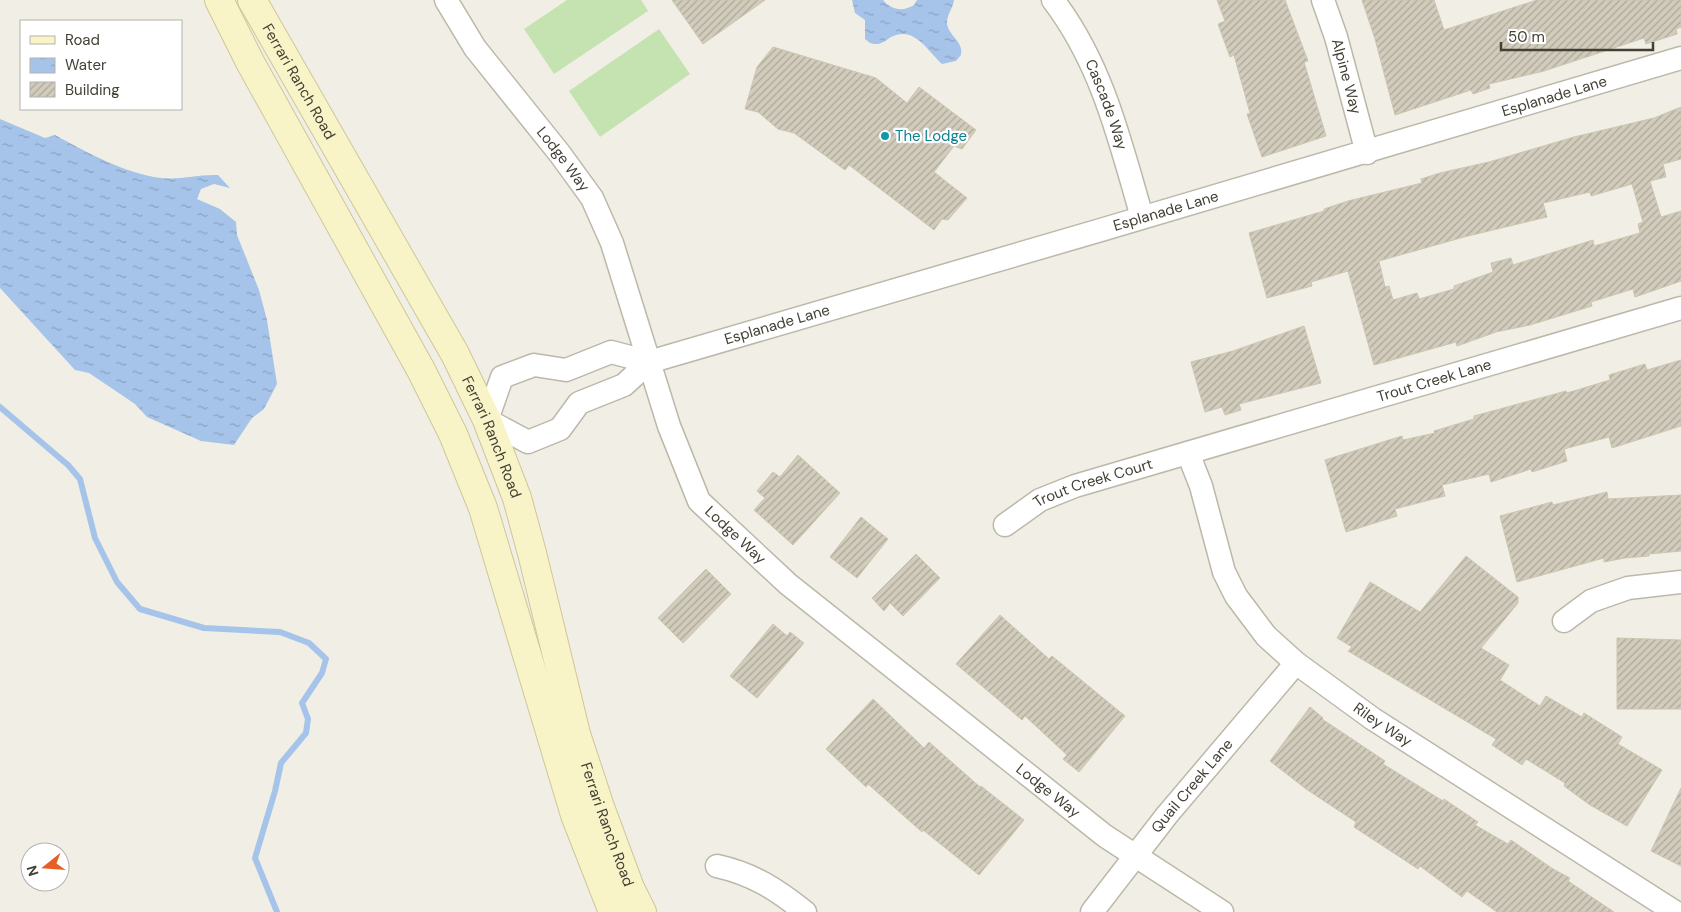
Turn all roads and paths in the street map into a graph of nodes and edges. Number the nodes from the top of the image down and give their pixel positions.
1 (219, 0) edge
2 (1053, 0) edge
3 (1323, 0) edge
4 (452, 2) edge
5 (252, 5) edge
6 (1681, 58) edge
7 (1367, 154) junction
8 (1142, 216) junction
9 (1681, 308) edge
10 (649, 362) junction
11 (566, 370) junction
12 (579, 403) junction
13 (487, 420) junction
14 (453, 434) junction
15 (1188, 453) junction
16 (1005, 525) dead end
17 (1681, 582) edge
18 (1564, 621) dead end
19 (1296, 663) junction
20 (1136, 856) junction
21 (717, 866) dead end
22 (613, 912) edge
23 (642, 912) edge
24 (805, 912) edge
25 (1092, 912) edge
26 (1222, 912) edge
27 (1675, 912) edge

1 - 14 main road, Ferrari Ranch Road
2 - 8 street, Cascade Way
3 - 7 street, Alpine Way
4 - 10 street, Lodge Way
5 - 13 main road, Ferrari Ranch Road
6 - 7 street, Esplanade Lane
7 - 8 street, Esplanade Lane
8 - 10 street, Esplanade Lane
9 - 15 street, Trout Creek Lane
10 - 11 street
10 - 12 street, Esplanade Lane
10 - 20 street, Lodge Way
11 - 12 street
11 - 13 street
12 - 13 street
13 - 14 main road
13 - 23 main road, Ferrari Ranch Road
14 - 22 main road, Ferrari Ranch Road
15 - 16 street, Trout Creek Court
15 - 19 street, Riley Way
17 - 18 street
19 - 20 street, Quail Creek Lane
19 - 27 street, Riley Way
20 - 25 street, Quail Creek Lane
20 - 26 street, Lodge Way
21 - 24 street

